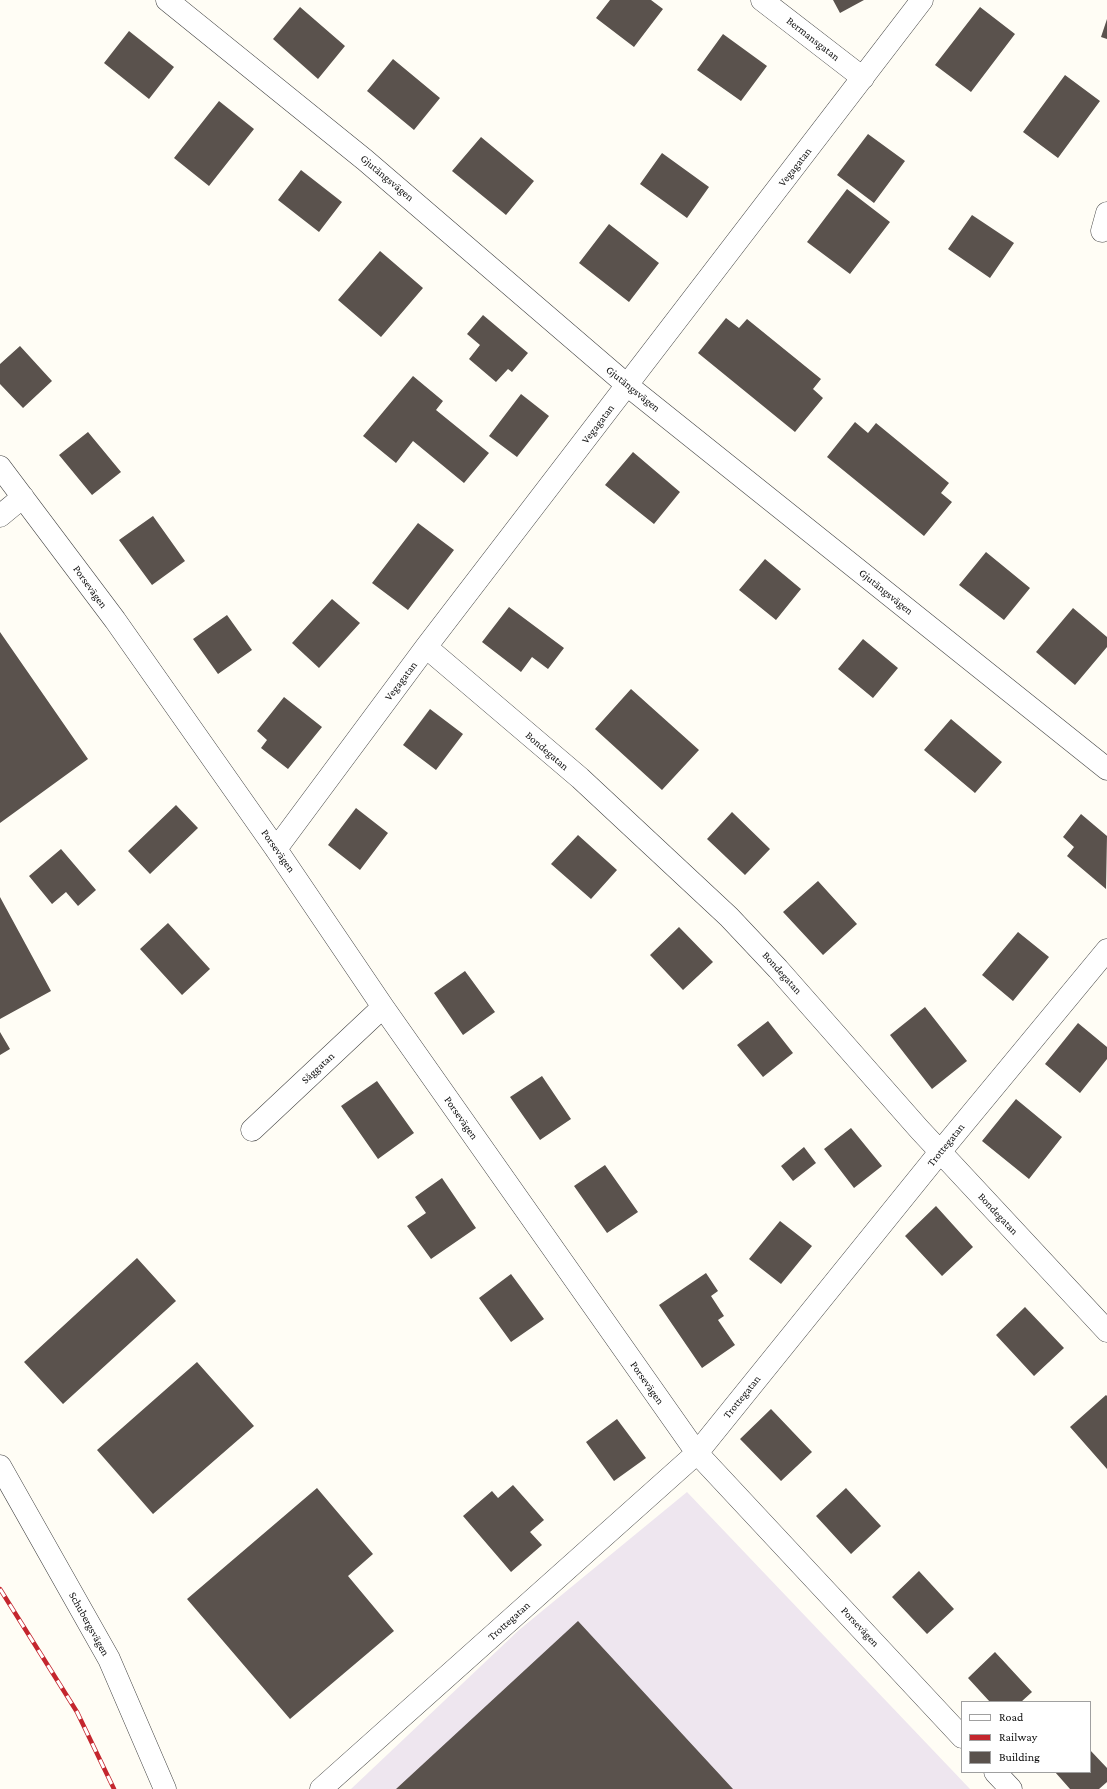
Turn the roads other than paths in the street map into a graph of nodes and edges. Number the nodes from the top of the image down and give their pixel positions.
1 (167, 0) edge
2 (762, 0) edge
3 (922, 0) edge
4 (863, 78) junction
5 (627, 385) junction
6 (0, 467) edge
7 (23, 496) junction
8 (0, 516) edge
9 (426, 647) junction
10 (1107, 768) edge
11 (276, 849) junction
12 (1107, 950) edge
13 (383, 1007) junction
14 (252, 1130) dead end
15 (940, 1152) junction
16 (1107, 1331) edge
17 (696, 1453) junction
18 (0, 1466) edge
19 (961, 1736) edge
20 (996, 1773) edge
21 (165, 1789) edge
22 (321, 1789) edge
23 (1011, 1789) edge

1 - 5 street, Gjutängsvägen
2 - 4 street, Bermansgatan
3 - 4 street, Vegagatan
4 - 5 street, Vegagatan
5 - 9 street, Vegagatan
5 - 10 street, Gjutängsvägen
6 - 7 street, Porsevägen
7 - 8 street
7 - 11 street, Porsevägen
9 - 11 street, Vegagatan
9 - 15 street, Bondegatan
11 - 13 street, Porsevägen
12 - 15 street, Trottegatan
13 - 14 street, Såggatan
13 - 17 street, Porsevägen
15 - 16 street, Bondegatan
15 - 17 street, Trottegatan
17 - 19 street, Porsevägen
17 - 22 street, Trottegatan
18 - 21 street, Schubergsvägen
20 - 23 street

